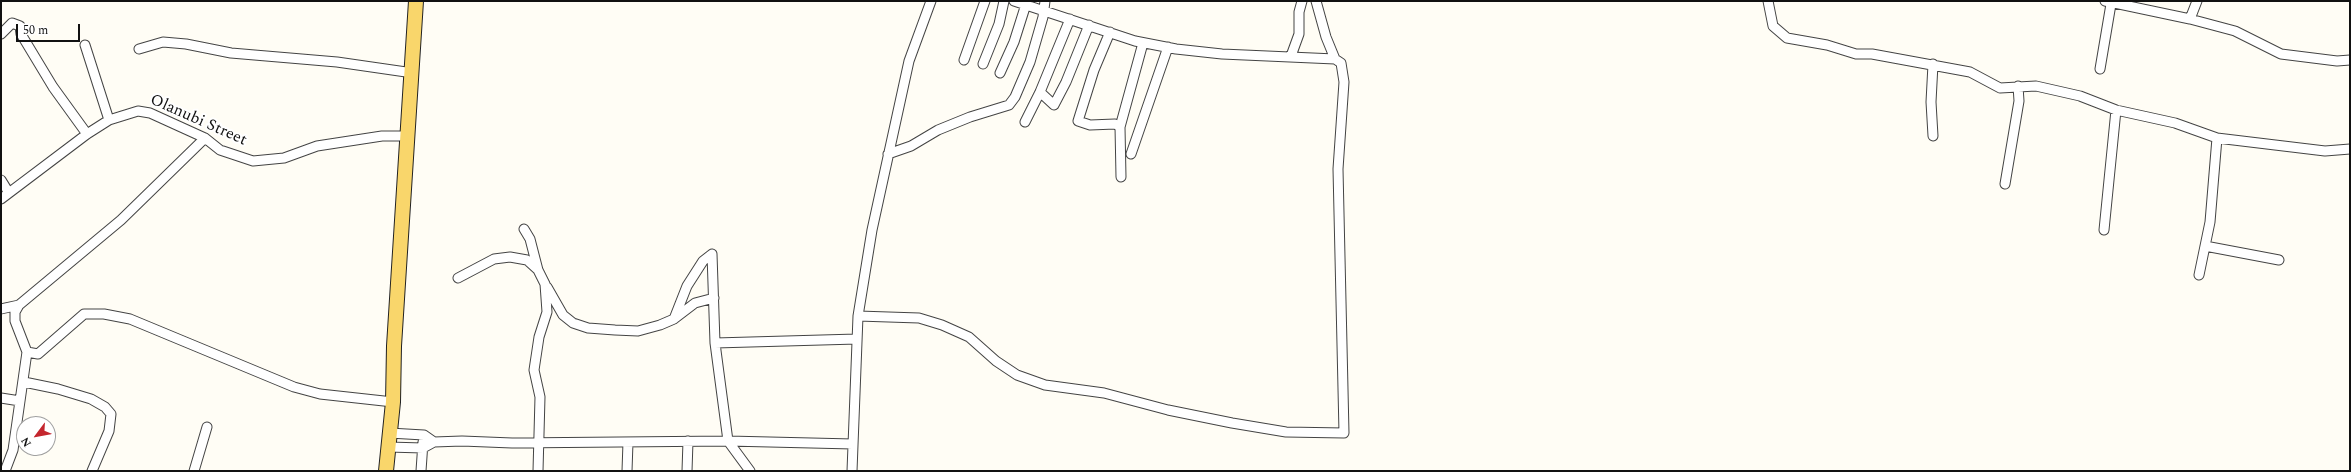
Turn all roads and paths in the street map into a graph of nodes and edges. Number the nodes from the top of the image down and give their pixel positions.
1 (416, 1) edge
2 (931, 1) edge
3 (985, 1) edge
4 (1004, 1) edge
5 (1014, 1) edge
6 (1302, 1) edge
7 (1316, 1) edge
8 (1768, 1) edge
9 (2197, 1) edge
10 (2108, 2) edge
11 (1027, 3) edge
12 (1044, 5) edge
13 (2190, 18) junction
14 (1070, 19) junction
15 (1089, 25) junction
16 (1110, 32) junction
17 (1, 34) edge
18 (1143, 42) junction
19 (85, 45) dead end
20 (1168, 48) junction
21 (139, 49) dead end
22 (1291, 56) junction
23 (1335, 59) junction
24 (964, 60) dead end
25 (2350, 60) edge
26 (983, 64) dead end
27 (1933, 64) junction
28 (2100, 69) dead end
29 (412, 73) junction
30 (1000, 73) dead end
31 (2018, 86) junction
32 (1040, 92) junction
33 (2116, 110) junction
34 (108, 120) junction
35 (1025, 122) dead end
36 (1120, 126) junction
37 (87, 134) junction
38 (407, 136) junction
39 (1933, 136) dead end
40 (205, 138) junction
41 (2217, 138) junction
42 (2350, 149) edge
43 (888, 154) junction
44 (1131, 154) dead end
45 (1121, 177) dead end
46 (1, 180) edge
47 (2005, 184) dead end
48 (9, 193) junction
49 (1, 199) edge
50 (524, 229) dead end
51 (2104, 230) dead end
52 (2205, 246) junction
53 (2279, 260) dead end
54 (538, 270) junction
55 (2199, 275) dead end
56 (458, 278) dead end
57 (545, 284) junction
58 (714, 298) junction
59 (19, 305) junction
60 (1, 308) edge
61 (858, 316) junction
62 (674, 320) junction
63 (857, 339) junction
64 (715, 343) junction
65 (27, 352) junction
66 (24, 382) junction
67 (1, 398) edge
68 (20, 401) junction
69 (393, 402) junction
70 (207, 427) dead end
71 (424, 435) junction
72 (389, 440) junction
73 (688, 441) junction
74 (728, 441) junction
75 (434, 442) junction
76 (628, 442) junction
77 (539, 443) junction
78 (853, 444) junction
79 (423, 448) junction
80 (5, 471) edge
81 (92, 471) edge
82 (194, 471) edge
83 (386, 471) edge
84 (421, 471) edge
85 (538, 471) edge
86 (627, 471) edge
87 (687, 471) edge
88 (750, 471) edge
89 (852, 471) edge

1 - 29 main road
2 - 43 street
3 - 24 street
4 - 26 street
5 - 11 street
6 - 22 street
7 - 23 street
8 - 27 street
9 - 13 street
10 - 13 street
10 - 28 street
11 - 12 street
11 - 30 street
12 - 14 street
12 - 43 street
13 - 25 street
14 - 15 street
14 - 32 street
15 - 16 street
15 - 32 street
16 - 18 street
16 - 36 street
17 - 37 street
18 - 20 street
18 - 36 street
19 - 34 street
20 - 22 street
20 - 44 street
21 - 29 street
22 - 23 street
23 - 61 street
27 - 31 street
27 - 39 street
29 - 38 main road
31 - 33 street
31 - 47 street
32 - 35 street
33 - 41 street
33 - 51 street
34 - 37 street, Olanubi Street
34 - 40 street, Olanubi Street
36 - 45 street
37 - 48 street, Olanubi Street
38 - 40 street, Olanubi Street
38 - 69 main road
40 - 59 street
41 - 42 street
41 - 52 street
43 - 61 street
46 - 48 street
48 - 49 street, Olanubi Street
50 - 54 street
52 - 53 street
52 - 55 street
54 - 56 street
54 - 57 street
57 - 62 street
57 - 77 street
58 - 62 street
58 - 62 street
58 - 64 street
59 - 60 street
59 - 65 street
61 - 63 street
63 - 64 street
63 - 78 street
64 - 74 street
65 - 66 street
65 - 69 street
66 - 68 street
66 - 81 street
67 - 68 street
68 - 80 street
69 - 72 main road
70 - 82 street
71 - 72 street
71 - 75 street
71 - 79 street
72 - 79 street
72 - 83 main road
73 - 74 street
73 - 76 street
73 - 87 street
74 - 78 street
74 - 88 street
75 - 77 street
75 - 79 street
76 - 77 street
76 - 86 street
77 - 85 street
78 - 89 street
79 - 84 street

